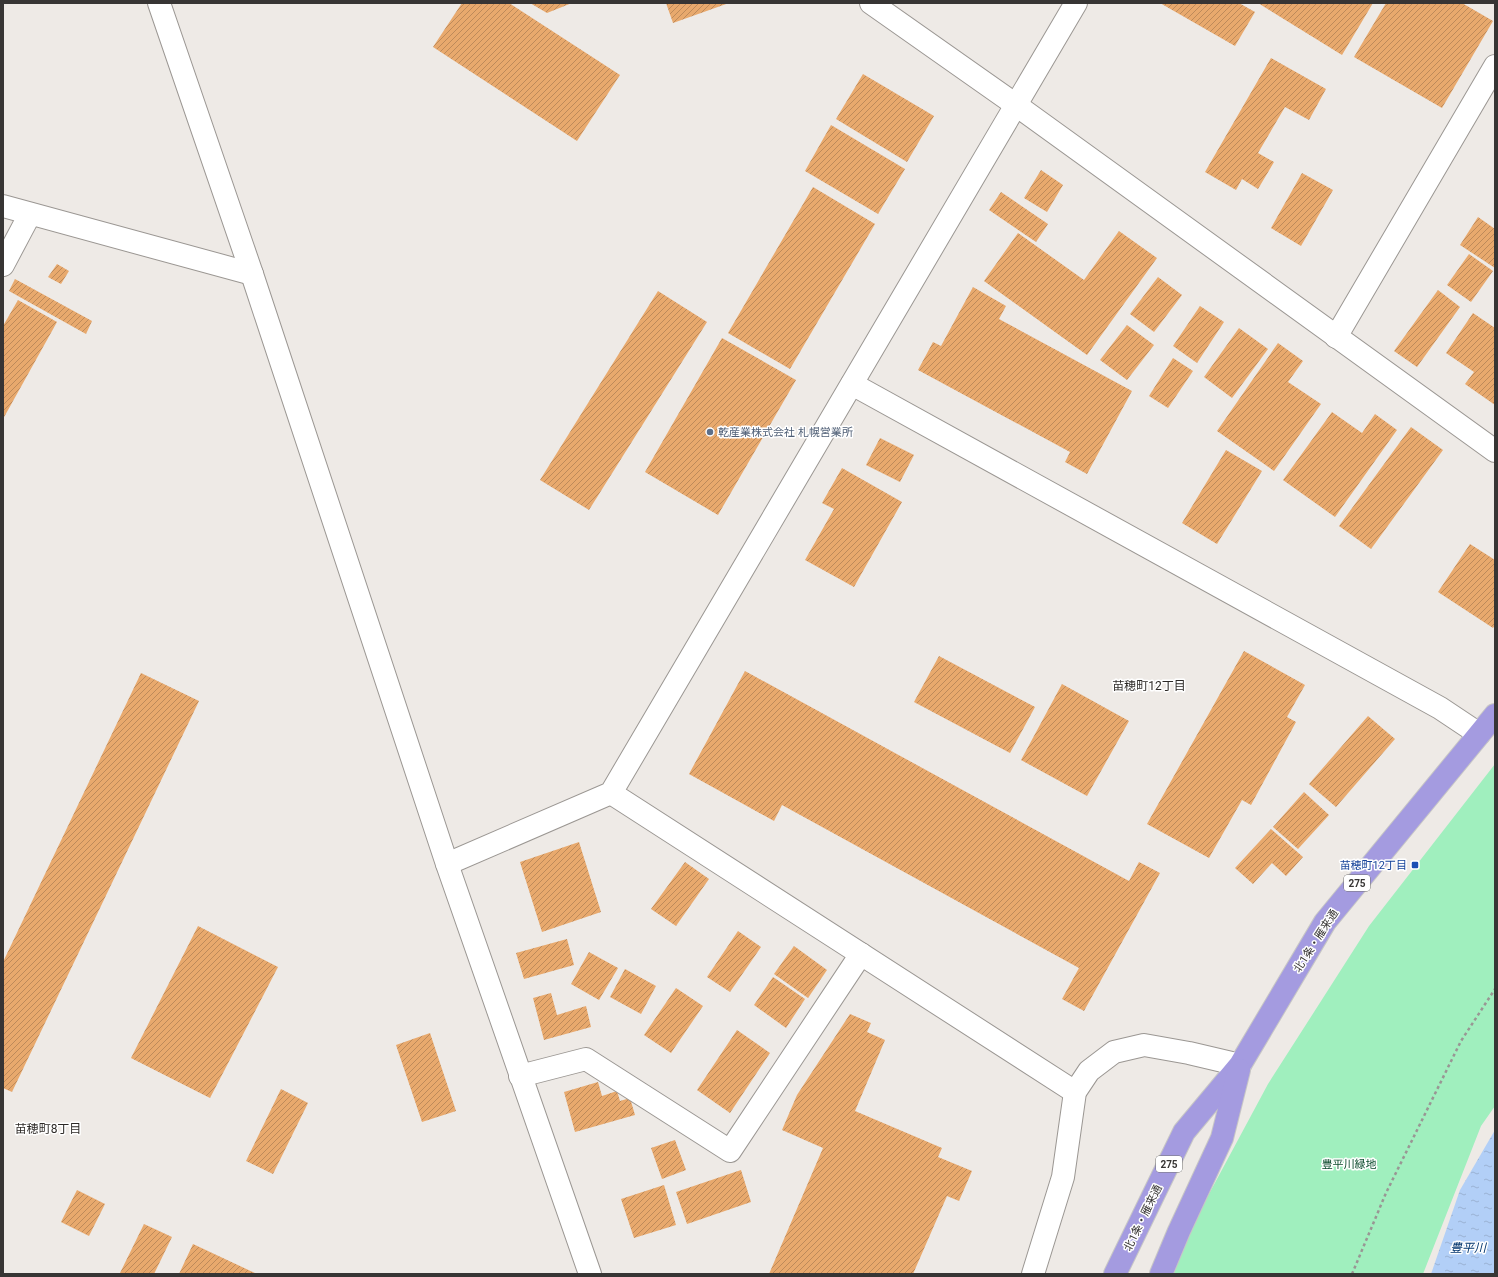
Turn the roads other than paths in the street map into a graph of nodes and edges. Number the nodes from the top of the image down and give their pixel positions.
1 (159, 3) edge
2 (871, 3) edge
3 (1076, 3) edge
4 (1495, 66) edge
5 (1016, 105) junction
6 (3, 206) edge
7 (30, 214) junction
8 (3, 265) edge
9 (252, 274) junction
10 (1336, 337) junction
11 (852, 384) junction
12 (1495, 451) edge
13 (1495, 715) edge
14 (1479, 734) junction
15 (611, 793) junction
16 (447, 864) junction
17 (861, 954) junction
18 (1240, 1065) junction
19 (520, 1076) junction
20 (1075, 1092) junction
21 (590, 1274) edge
22 (1033, 1274) edge
23 (1115, 1274) edge
24 (1161, 1274) edge

1 - 9 street
2 - 5 street
3 - 5 street
4 - 10 street
5 - 10 street
5 - 11 street
6 - 7 street
7 - 8 street
7 - 9 street
9 - 16 street
10 - 12 street
11 - 14 street
11 - 15 street
13 - 14 highway, 北1条・雁来通 / 275
14 - 18 highway, 北1条・雁来通 / 275
15 - 16 street
15 - 17 street
16 - 19 street
17 - 19 street
17 - 20 street
18 - 20 street
18 - 23 highway, 北1条・雁来通 / 275
18 - 24 highway, 北1条・雁来通 / 275
19 - 21 street
20 - 22 street

